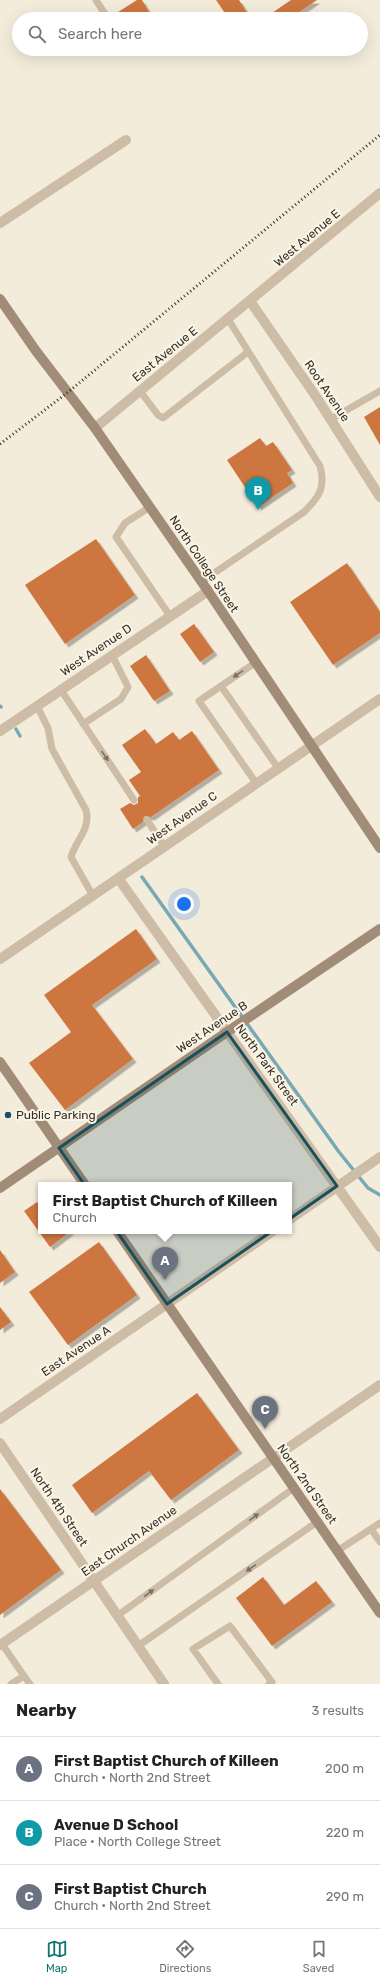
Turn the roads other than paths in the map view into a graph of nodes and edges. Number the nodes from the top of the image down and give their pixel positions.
1 (96, 0) edge
2 (104, 12) edge
3 (126, 140) dead end
4 (380, 193) edge
5 (0, 222) edge
6 (0, 299) edge
7 (250, 301) junction
8 (228, 320) junction
9 (248, 352) junction
10 (140, 391) junction
11 (380, 391) edge
12 (331, 419) junction
13 (95, 428) junction
14 (380, 497) edge
15 (150, 507) junction
16 (201, 582) junction
17 (208, 591) junction
18 (170, 616) junction
19 (112, 655) junction
20 (255, 663) junction
21 (221, 686) junction
22 (61, 690) junction
23 (380, 699) edge
24 (37, 706) junction
25 (83, 724) junction
26 (0, 731) edge
27 (310, 746) junction
28 (278, 768) junction
29 (256, 783) junction
30 (134, 800) dead end
31 (147, 820) dead end
32 (164, 846) junction
33 (380, 848) edge
34 (118, 878) junction
35 (93, 896) junction
36 (380, 929) edge
37 (0, 959) edge
38 (231, 1029) junction
39 (2, 1068) edge
40 (59, 1148) junction
41 (380, 1157) edge
42 (83, 1182) edge
43 (341, 1184) junction
44 (0, 1188) edge
45 (292, 1218) edge
46 (119, 1234) edge
47 (269, 1234) edge
48 (380, 1247) edge
49 (167, 1304) junction
50 (380, 1385) edge
51 (0, 1419) edge
52 (0, 1443) edge
53 (273, 1458) junction
54 (294, 1488) junction
55 (318, 1522) junction
56 (380, 1523) edge
57 (371, 1529) junction
58 (380, 1542) edge
59 (337, 1551) junction
60 (94, 1582) junction
61 (380, 1613) edge
62 (117, 1616) junction
63 (1, 1645) edge
64 (138, 1646) junction
65 (24, 1676) junction
66 (11, 1684) edge
67 (30, 1684) edge
68 (164, 1684) edge
69 (218, 1684) edge
70 (268, 1684) edge

1 - 2 lane
3 - 5 street
4 - 7 street, West Avenue E
6 - 13 street, North College Street
7 - 8 street, East Avenue E
7 - 12 street, Root Avenue
8 - 9 lane
8 - 10 street, East Avenue E
9 - 10 lane
9 - 16 lane
10 - 13 street, East Avenue E
11 - 12 lane
12 - 14 street, Root Avenue
13 - 15 street, North College Street
15 - 16 street, North College Street
15 - 18 lane
16 - 17 street, North College Street
17 - 18 street, West Avenue D
17 - 20 street, North College Street
18 - 19 street, West Avenue D
19 - 22 street, West Avenue D
19 - 25 lane
20 -> 21 lane
20 - 27 street, North College Street
21 - 28 lane
21 - 29 lane
22 - 24 street, West Avenue D
22 - 25 lane
23 - 27 street, West Avenue C
24 - 26 street, West Avenue D
24 - 35 lane
25 -> 30 lane
27 - 28 street, West Avenue C
27 - 33 street, North College Street
28 - 29 street, West Avenue C
29 - 32 street, West Avenue C
31 - 32 lane
32 - 34 street, West Avenue C
34 - 35 street, West Avenue C
34 - 38 street, North Park Street
35 - 37 street, West Avenue C
36 - 38 street, West Avenue B
38 - 40 street, West Avenue B
38 - 43 street, North Park Street
39 - 40 street
40 - 42 street
40 - 44 street, West Avenue B
41 - 43 street
43 - 45 street
43 - 48 street, North Park Street
46 - 49 street, North 2nd Street
47 - 49 street, East Avenue A
49 - 51 street, East Avenue A
49 - 53 street, North 2nd Street
50 - 53 street, East Church Avenue
52 - 60 street, North 4th Street
53 - 54 street, North 2nd Street
53 - 60 street, East Church Avenue
54 - 55 street, North 2nd Street
62 -> 54 lane
55 - 59 street, North 2nd Street
55 -> 64 lane
56 - 57 lane
57 - 58 lane
57 - 59 lane
59 - 61 street, North 2nd Street
60 - 62 street, North 4th Street
60 - 63 street, East Church Avenue
62 - 64 street, North 4th Street
63 - 65 lane
64 - 68 street, North 4th Street
65 - 66 lane
65 - 67 lane
69 - 70 lane

